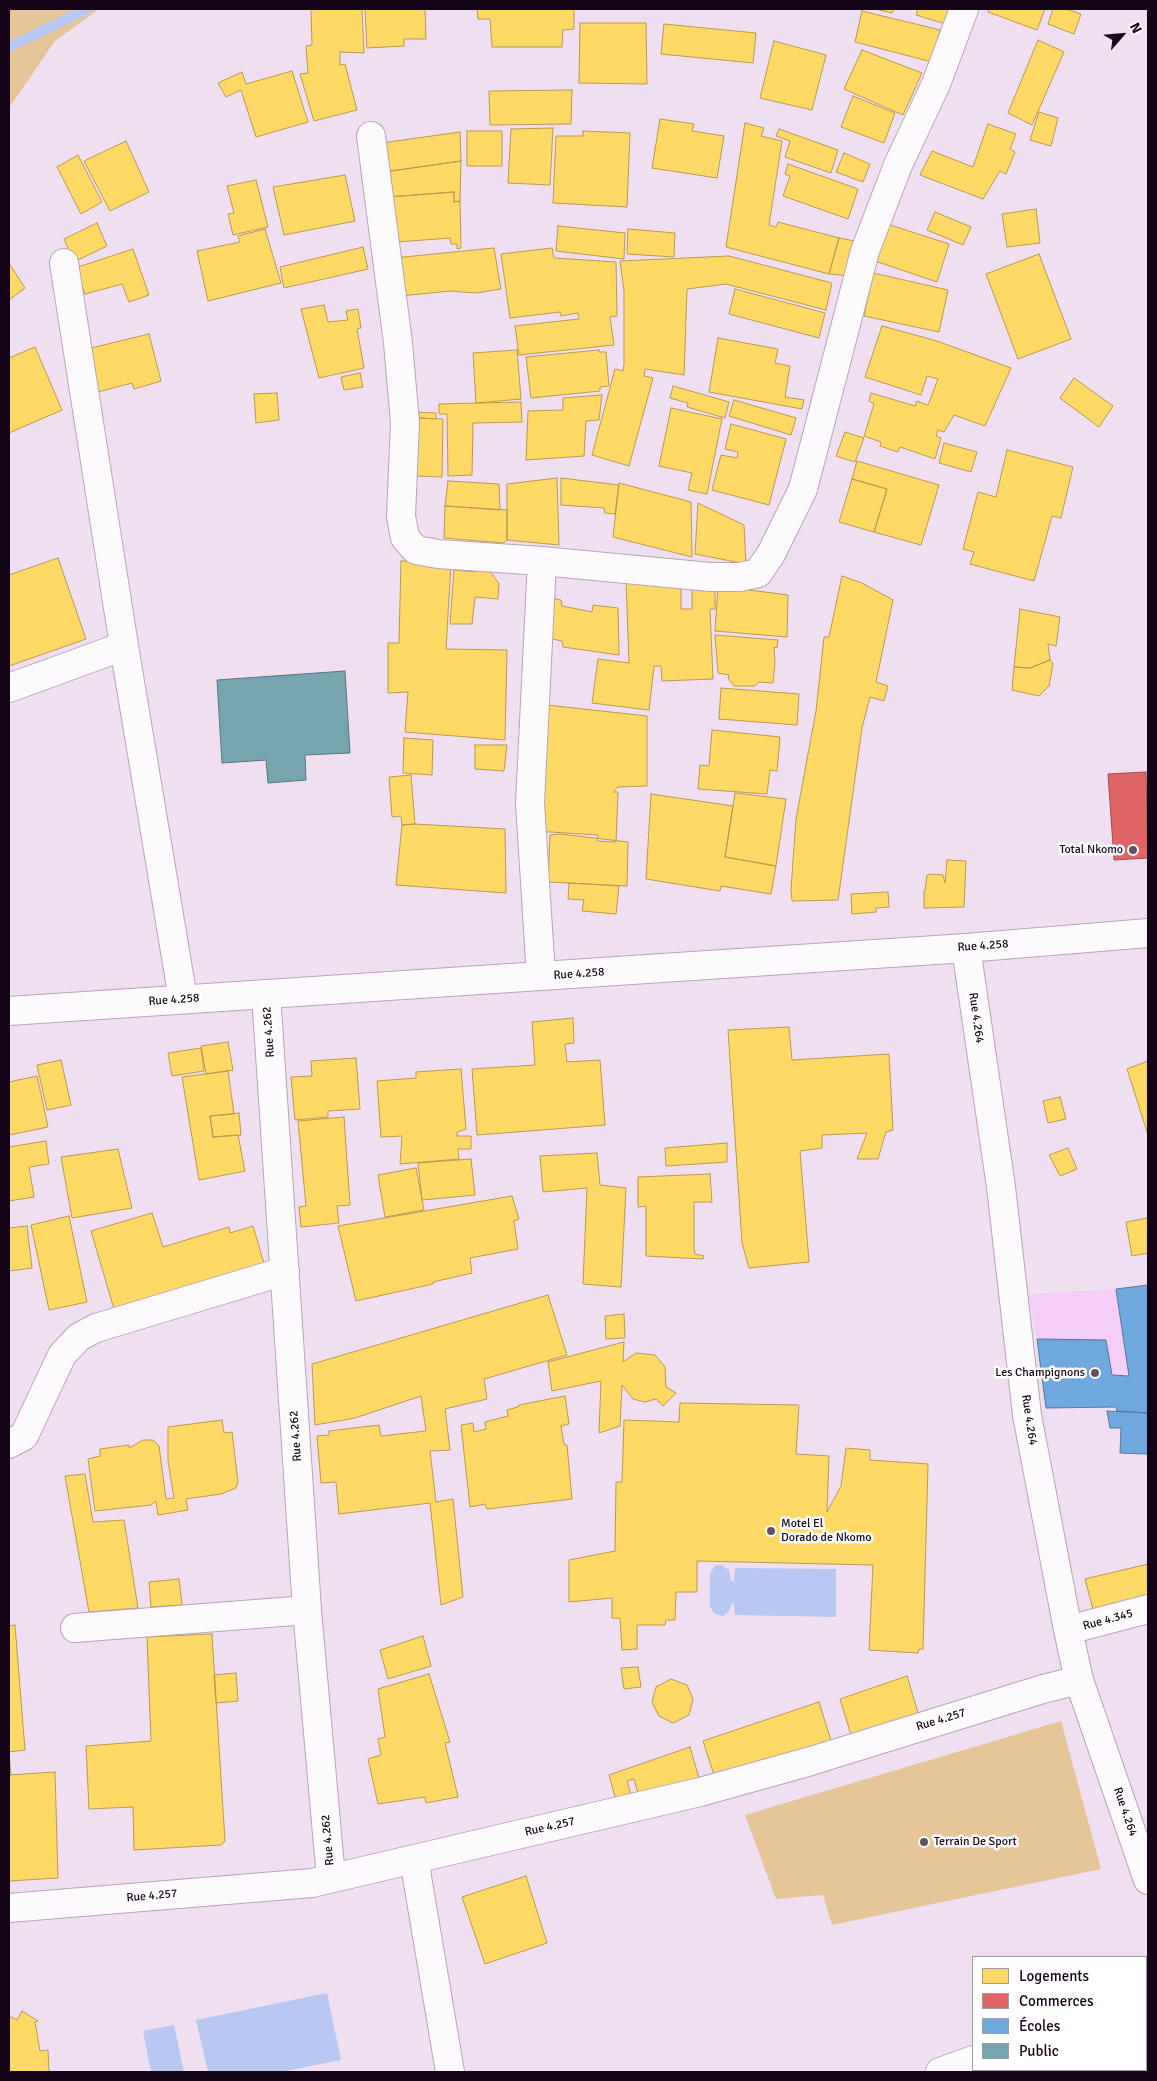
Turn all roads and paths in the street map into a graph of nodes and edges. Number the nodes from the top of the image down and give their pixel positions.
1 (964, 9) edge
2 (371, 136) dead end
3 (64, 263) dead end
4 (542, 561) junction
5 (124, 646) junction
6 (9, 688) edge
7 (1148, 933) edge
8 (966, 948) junction
9 (542, 976) junction
10 (266, 994) junction
11 (182, 999) junction
12 (9, 1011) edge
13 (284, 1271) junction
14 (9, 1444) edge
15 (1148, 1609) edge
16 (307, 1610) junction
17 (75, 1628) dead end
18 (1068, 1630) junction
19 (1079, 1680) junction
20 (414, 1859) junction
21 (331, 1878) junction
22 (1148, 1880) edge
23 (9, 1908) edge
24 (972, 2060) edge
25 (450, 2072) edge
26 (940, 2072) edge

1 - 4 main road
2 - 4 main road
3 - 5 main road
4 - 9 main road
5 - 6 main road
5 - 11 main road
7 - 8 main road, Rue 4.258
8 - 9 main road, Rue 4.258
8 - 18 main road, Rue 4.264
9 - 10 main road, Rue 4.258
10 - 11 main road, Rue 4.258
10 - 13 main road, Rue 4.262
11 - 12 main road, Rue 4.258
13 - 14 main road
13 - 16 main road, Rue 4.262
15 - 18 main road, Rue 4.345
16 - 17 main road
16 - 21 main road, Rue 4.262
18 - 19 main road, Rue 4.264
19 - 20 main road, Rue 4.257
19 - 22 main road, Rue 4.264
20 - 21 main road, Rue 4.257
20 - 25 main road
21 - 23 main road, Rue 4.257
24 - 26 main road

